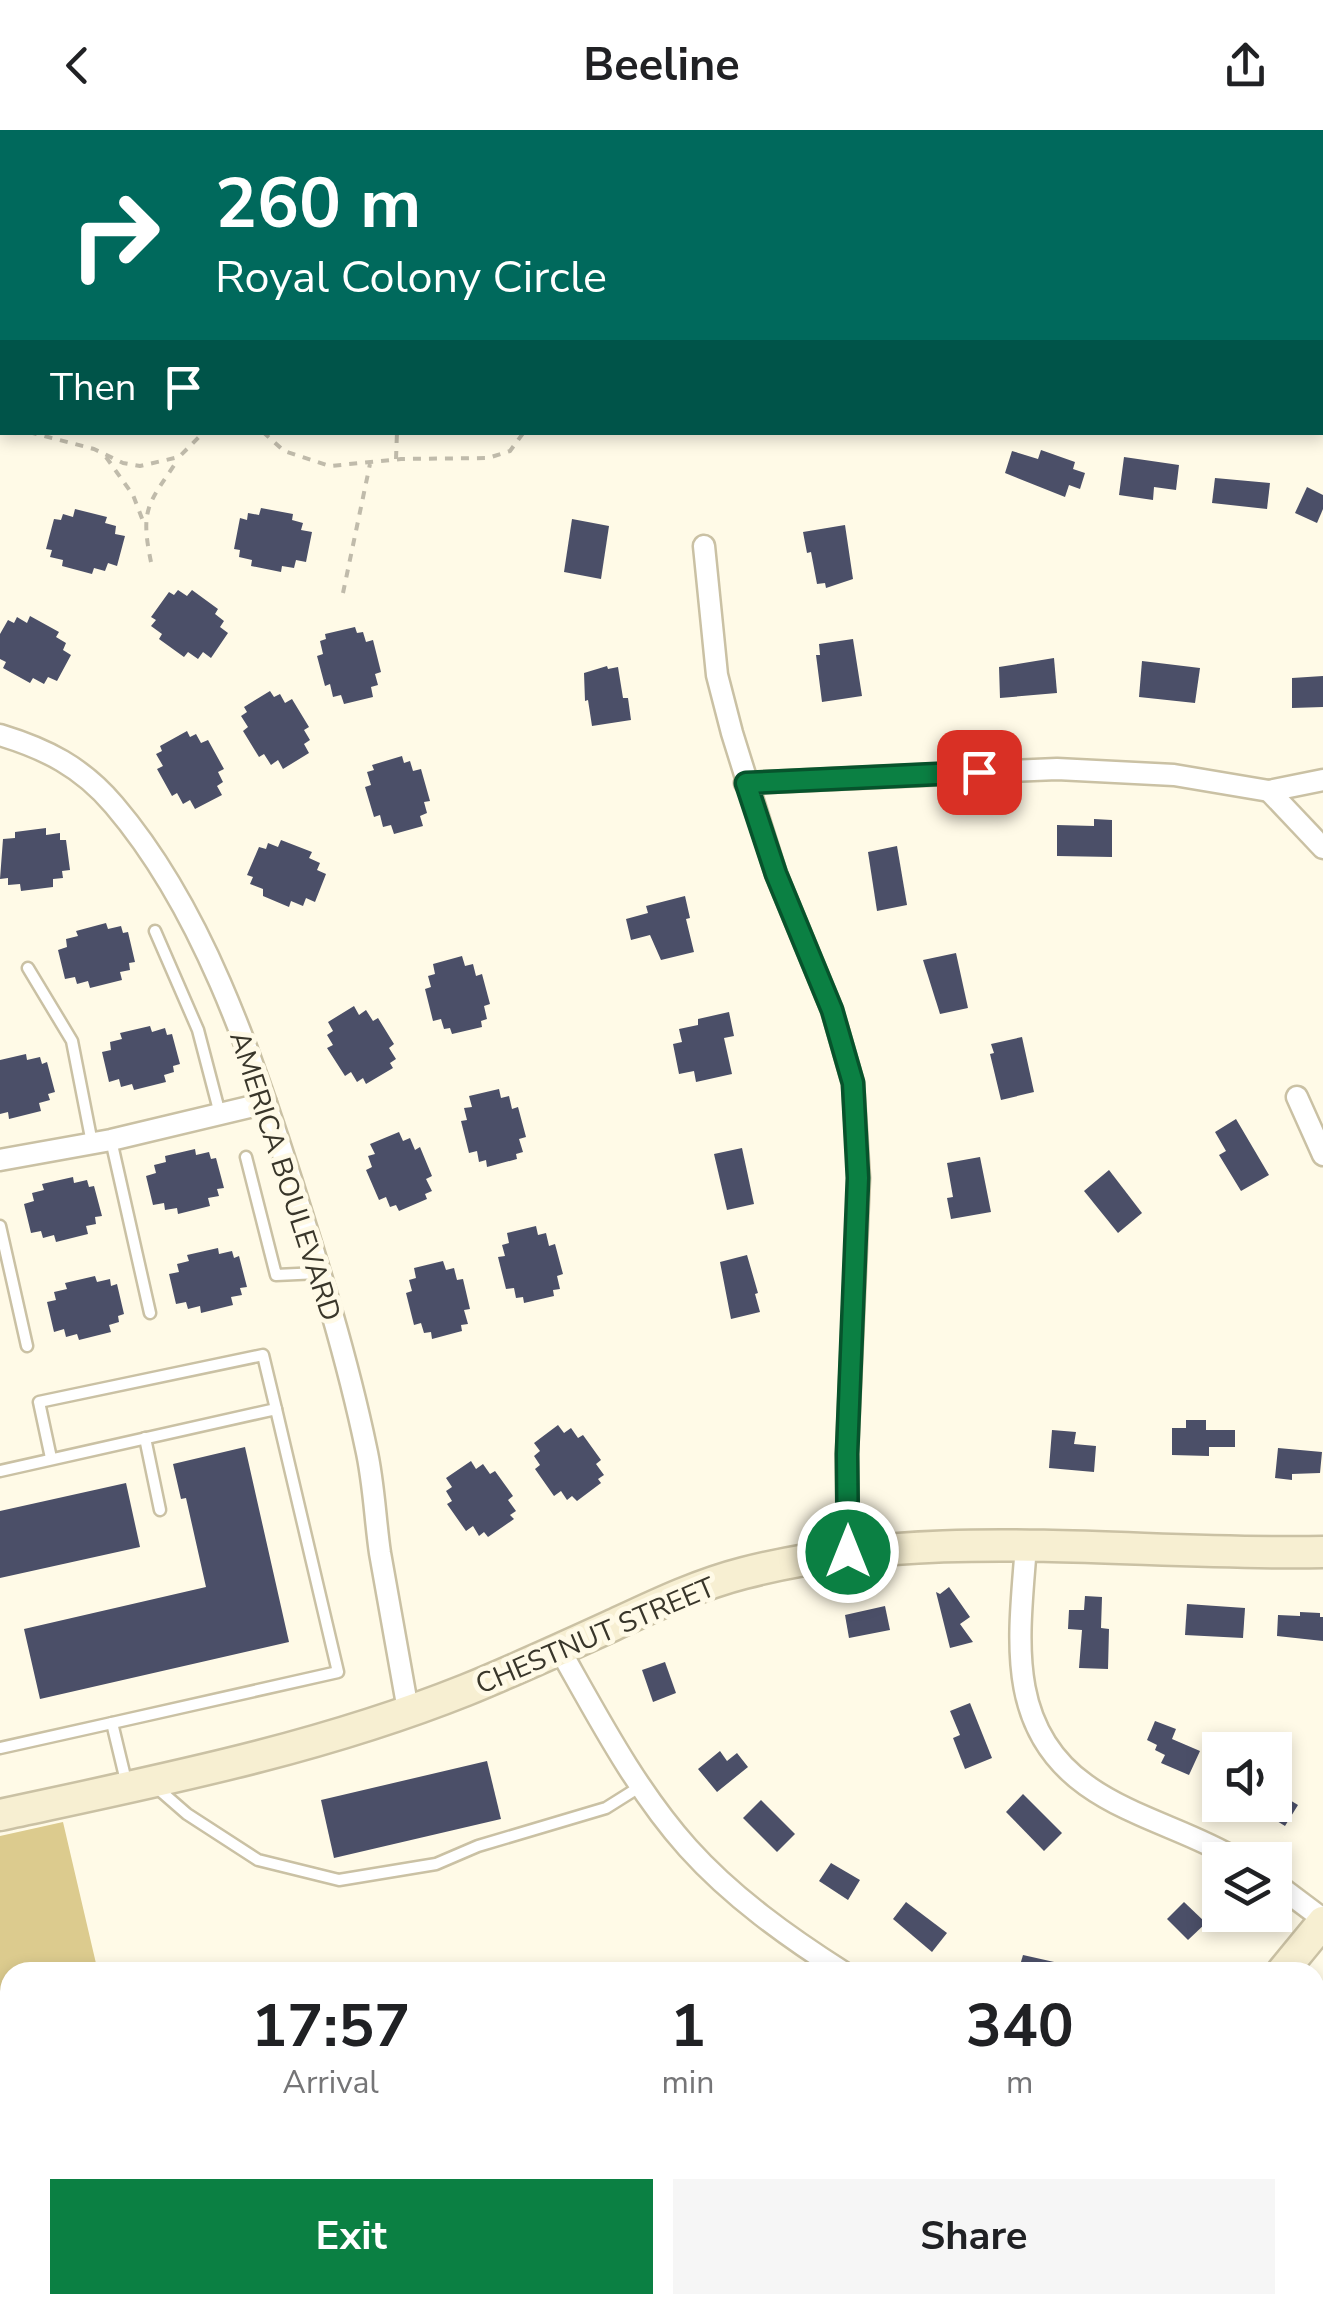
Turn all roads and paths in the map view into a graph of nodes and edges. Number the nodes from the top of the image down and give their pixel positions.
1 (40, 435) edge
2 (199, 435) edge
3 (267, 435) edge
4 (397, 435) edge
5 (522, 435) edge
6 (102, 452) junction
7 (180, 457) junction
8 (396, 460) junction
9 (370, 464) junction
10 (146, 531) junction
11 (704, 546) dead end
12 (151, 562) dead end
13 (343, 593) dead end
14 (0, 735) edge
15 (1323, 780) edge
16 (746, 783) junction
17 (1269, 791) junction
18 (1323, 848) edge
19 (156, 932) dead end
20 (28, 968) dead end
21 (1298, 1096) dead end
22 (266, 1103) junction
23 (220, 1114) junction
24 (102, 1142) junction
25 (1323, 1155) edge
26 (246, 1157) dead end
27 (0, 1160) edge
28 (0, 1226) edge
29 (321, 1272) junction
30 (150, 1313) dead end
31 (28, 1346) dead end
32 (276, 1409) junction
33 (144, 1438) junction
34 (51, 1458) junction
35 (0, 1471) edge
36 (160, 1510) dead end
37 (1026, 1545) junction
38 (848, 1552) junction
39 (1323, 1552) edge
40 (560, 1650) junction
41 (408, 1710) junction
42 (112, 1723) junction
43 (0, 1748) edge
44 (139, 1785) junction
45 (642, 1786) junction
46 (0, 1816) edge
47 (1202, 1842) edge
48 (1292, 1896) edge
49 (1323, 1921) edge
50 (827, 1962) edge
51 (1290, 1962) edge

1 - 6 path
2 - 7 path
3 - 9 path
4 - 8 path
5 - 8 path
6 - 7 path
6 - 10 path
7 - 10 path
8 - 9 path
9 - 13 path
10 - 12 path
11 - 16 street
14 - 22 street, AMERICA BOULEVARD
15 - 17 street
16 - 17 street
16 - 38 street
17 - 18 street
19 - 23 lane
20 - 24 lane
21 - 25 street
22 - 23 street
22 - 29 street, AMERICA BOULEVARD
23 - 24 street
24 - 27 street
24 - 30 lane
26 - 29 lane
28 - 31 lane
29 - 41 street, AMERICA BOULEVARD
32 - 33 lane
32 - 34 lane
32 - 42 lane
33 - 34 lane
33 - 36 lane
34 - 35 lane
37 - 38 main road, CHESTNUT STREET
37 - 39 main road, CHESTNUT STREET
37 - 47 street
38 - 40 main road, CHESTNUT STREET
40 - 41 main road, CHESTNUT STREET
40 - 45 street
41 - 44 main road, CHESTNUT STREET
42 - 43 lane
42 - 44 lane
44 - 45 lane
44 - 46 main road, CHESTNUT STREET
45 - 50 street
48 - 49 street
49 - 51 main road

